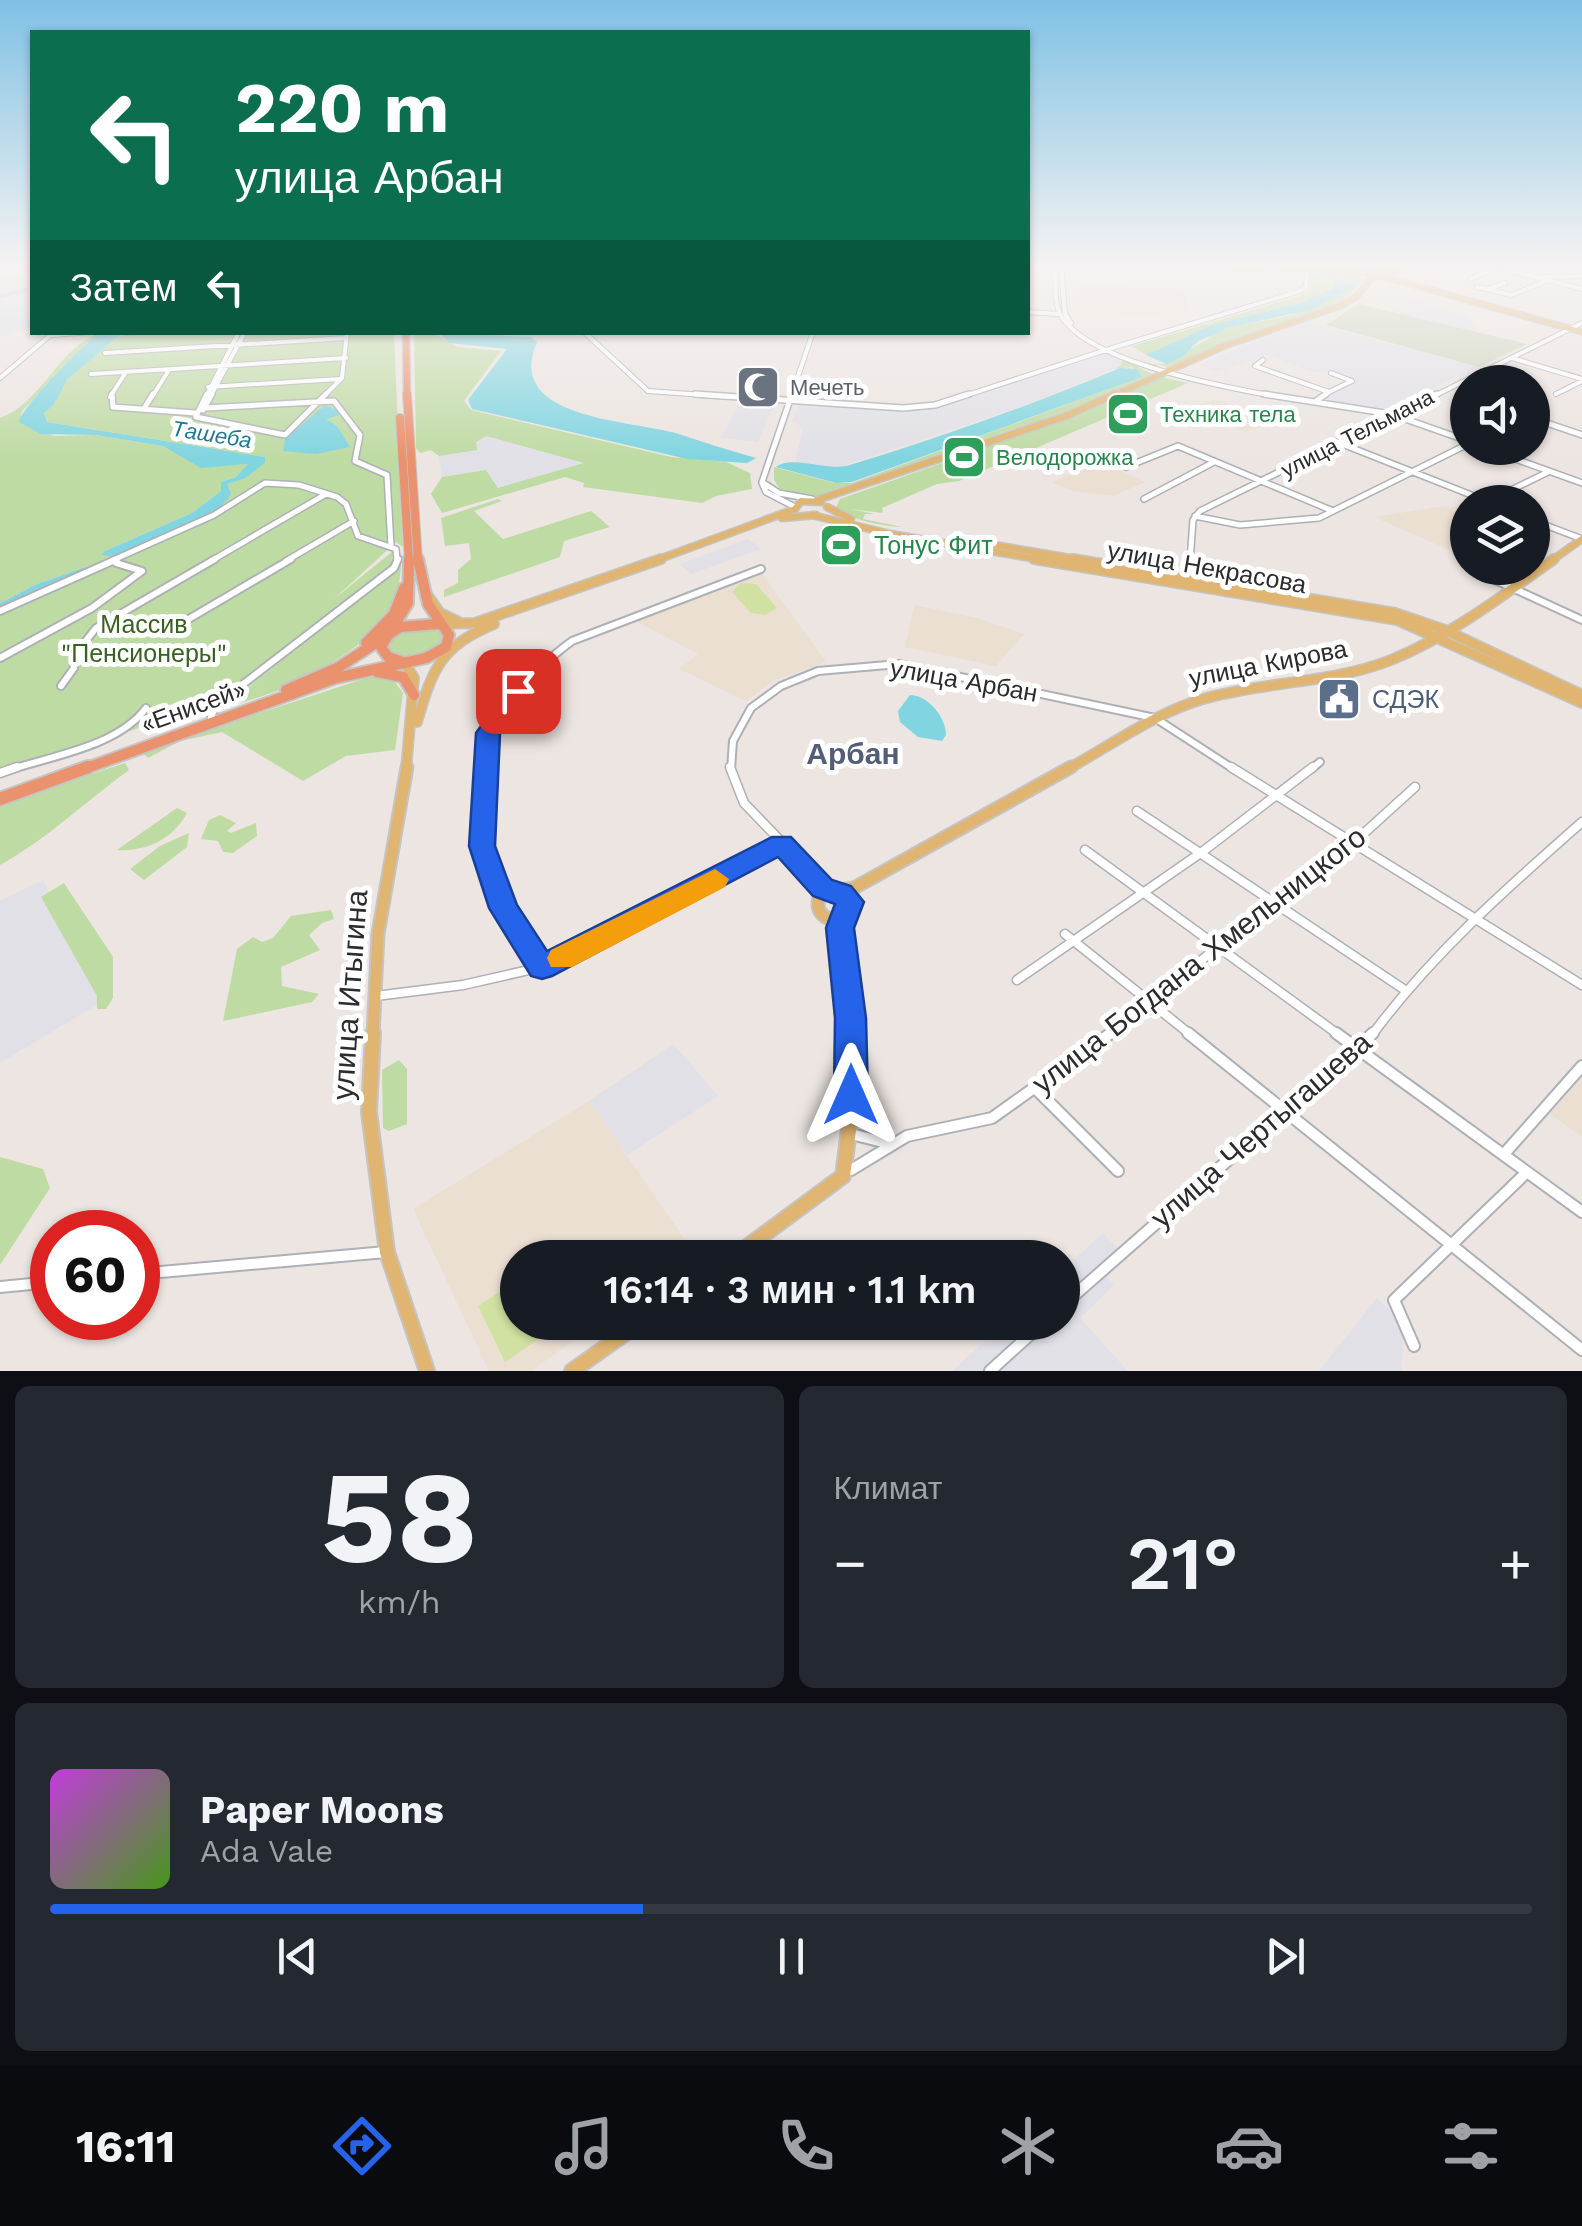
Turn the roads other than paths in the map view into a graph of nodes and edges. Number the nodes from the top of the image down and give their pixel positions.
1 (1074, 330) edge
2 (1170, 330) edge
3 (1273, 330) edge
4 (1568, 330) edge
5 (51, 335) edge
6 (240, 335) edge
7 (241, 335) edge
8 (346, 335) edge
9 (403, 335) edge
10 (403, 335) edge
11 (587, 335) edge
12 (812, 335) edge
13 (238, 345) junction
14 (231, 346) junction
15 (1110, 348) junction
16 (105, 353) dead end
17 (346, 358) junction
18 (1510, 358) junction
19 (1262, 360) dead end
20 (228, 365) junction
21 (220, 366) junction
22 (169, 369) junction
23 (127, 372) junction
24 (1165, 373) junction
25 (90, 374) dead end
26 (1331, 374) dead end
27 (0, 378) edge
28 (342, 378) junction
29 (1582, 380) edge
30 (212, 387) junction
31 (1329, 392) junction
32 (1556, 394) dead end
33 (205, 400) junction
34 (317, 402) junction
35 (788, 402) junction
36 (1314, 402) junction
37 (145, 407) junction
38 (204, 408) junction
39 (1391, 414) junction
40 (196, 415) junction
41 (1550, 424) edge
42 (1582, 435) edge
43 (1450, 436) edge
44 (1336, 442) junction
45 (1450, 452) edge
46 (1216, 462) junction
47 (1532, 465) edge
48 (1126, 467) dead end
49 (1549, 471) junction
50 (1412, 472) junction
51 (1262, 480) junction
52 (762, 482) junction
53 (1582, 483) edge
54 (1521, 485) edge
55 (1450, 487) edge
56 (864, 488) junction
57 (327, 493) junction
58 (1144, 499) dead end
59 (816, 500) junction
60 (826, 507) junction
61 (795, 508) junction
62 (1333, 511) junction
63 (811, 515) junction
64 (1195, 516) junction
65 (774, 520) junction
66 (354, 521) junction
67 (1550, 527) edge
68 (1582, 539) edge
69 (390, 546) junction
70 (410, 558) junction
71 (116, 563) junction
72 (761, 569) dead end
73 (1189, 581) junction
74 (1506, 585) edge
75 (1510, 587) junction
76 (427, 594) junction
77 (0, 612) edge
78 (508, 616) junction
79 (1582, 620) edge
80 (438, 624) junction
81 (165, 633) dead end
82 (1441, 633) junction
83 (386, 636) junction
84 (446, 646) junction
85 (0, 658) edge
86 (403, 662) junction
87 (336, 678) junction
88 (298, 685) junction
89 (61, 686) dead end
90 (420, 694) junction
91 (1582, 695) edge
92 (1582, 703) edge
93 (146, 708) dead end
94 (210, 717) junction
95 (1155, 718) junction
96 (1320, 762) dead end
97 (0, 773) edge
98 (1415, 787) dead end
99 (0, 796) edge
100 (1276, 798) junction
101 (1138, 811) dead end
102 (1582, 822) edge
103 (782, 844) junction
104 (1351, 846) junction
105 (1085, 850) dead end
106 (1202, 852) junction
107 (827, 893) junction
108 (851, 894) junction
109 (1142, 894) junction
110 (1275, 905) junction
111 (829, 917) joint
112 (842, 921) junction
113 (1474, 921) junction
114 (1069, 937) junction
115 (1222, 948) junction
116 (542, 967) junction
117 (1017, 980) dead end
118 (1582, 986) edge
119 (1405, 990) junction
120 (376, 996) junction
121 (1150, 1004) junction
122 (1359, 1046) junction
123 (1582, 1066) edge
124 (1035, 1088) junction
125 (1282, 1110) junction
126 (851, 1134) junction
127 (888, 1144) junction
128 (1504, 1154) junction
129 (1118, 1171) dead end
130 (1527, 1172) junction
131 (847, 1173) junction
132 (1582, 1212) edge
133 (756, 1240) edge
134 (1450, 1244) junction
135 (388, 1252) junction
136 (160, 1272) edge
137 (30, 1284) edge
138 (0, 1287) edge
139 (1080, 1290) edge
140 (616, 1340) edge
141 (1024, 1340) edge
142 (1414, 1346) dead end
143 (1582, 1350) edge
144 (428, 1371) edge
145 (572, 1371) edge
146 (990, 1371) edge

1 - 15 street
2 - 15 street
3 - 24 main road
4 - 18 street, улица Тельмана
5 - 27 street
6 - 14 street
7 - 13 street
8 - 13 street
8 - 17 street
9 - 70 highway
10 - 76 highway
11 - 35 street
12 - 35 street
13 - 14 street
13 - 20 street
14 - 16 street
14 - 21 street
15 - 24 street
15 - 35 street
17 - 20 street
17 - 28 street
18 - 29 street
18 - 39 street, улица Тельмана
19 - 31 street
20 - 21 street
20 - 30 street
21 - 22 street
21 - 30 street
22 - 23 street
22 - 37 street
23 - 25 street
23 - 37 street
24 - 36 street
24 - 56 main road
26 - 31 street
28 - 30 street
28 - 34 street
29 - 32 street
30 - 33 street
31 - 36 street
33 - 38 street
33 - 40 street
34 - 38 street
34 - 40 street
34 - 69 street
35 - 52 street
36 - 39 street
37 - 40 street
38 - 40 street
39 - 43 street
39 - 44 street, улица Тельмана
41 - 42 street
44 - 50 street
44 - 51 street, улица Тельмана
45 - 50 street
46 - 48 street
46 - 51 street
46 - 58 street
47 - 49 street
49 - 53 street
49 - 54 street
50 - 55 street
50 - 62 street
51 - 62 street
51 - 64 street, улица Тельмана
52 - 59 street
52 - 61 street
56 - 59 main road
56 - 60 main road
57 - 66 street
57 - 71 street
57 - 89 street
59 - 60 main road
59 - 61 main road
60 - 63 main road
60 - 73 main road, улица Некрасова
61 - 63 main road
61 - 65 main road
62 - 64 street
63 - 65 main road
63 - 73 main road, улица Некрасова
64 - 73 street
65 - 78 main road
66 - 69 street
66 - 81 street
67 - 68 street
68 - 75 main road, улица Кирова
69 - 94 street
70 - 83 highway
70 - 88 highway
71 - 77 street
71 - 85 street
72 - 116 street
73 - 82 main road, улица Некрасова
74 - 75 street
75 - 79 street
75 - 82 main road, улица Кирова
76 - 78 main road
76 - 80 highway
78 - 80 main road
78 - 84 main road
78 - 90 main road
80 - 83 highway
80 - 84 highway
82 - 91 main road, улица Некрасова
82 - 92 main road, улица Некрасова
82 - 95 main road, улица Кирова
83 - 86 highway
83 - 88 highway
84 - 86 highway, «Енисей»
84 - 90 main road, улица Итыгина
86 - 87 highway, «Енисей»
86 - 90 main road
87 - 90 highway
87 - 99 highway, «Енисей»
88 - 94 highway, «Енисей»
90 - 120 main road, улица Итыгина
93 - 97 street
94 - 99 highway, «Енисей»
95 - 100 street
95 - 103 street, улица Арбан
95 - 108 main road, улица Кирова
96 - 100 street
98 - 104 street, улица Богдана Хмельницкого
100 - 104 street
100 - 106 street
101 - 106 street
102 - 113 street, улица Чертыгашева
103 - 107 street, улица Арбан
103 - 116 street
104 - 110 street, улица Богдана Хмельницкого
104 - 113 street
105 - 109 street
106 - 109 street
106 - 110 street
107 - 108 main road
107 - 111 main road
108 - 112 main road
109 - 114 street
109 - 115 street
110 - 115 street, улица Богдана Хмельницкого
110 - 119 street
111 - 112 main road
112 - 126 main road
113 - 118 street
113 - 119 street, улица Чертыгашева
114 - 117 street
114 - 121 street
115 - 121 street, улица Богдана Хмельницкого
115 - 122 street
116 - 120 street
119 - 122 street, улица Чертыгашева
120 - 135 main road, улица Итыгина
121 - 124 street, улица Богдана Хмельницкого
121 - 125 street
122 - 125 street, улица Чертыгашева
122 - 128 street
123 - 128 street
124 - 127 street, улица Богдана Хмельницкого
124 - 129 street
125 - 134 street
125 - 139 street, улица Чертыгашева
126 - 127 street
126 - 131 main road
127 - 131 street
128 - 130 street
130 - 132 street
130 - 134 street
131 - 133 main road
134 - 142 street
134 - 143 street
135 - 136 street
135 - 144 main road, улица Итыгина
137 - 138 street
140 - 145 main road
141 - 146 street

